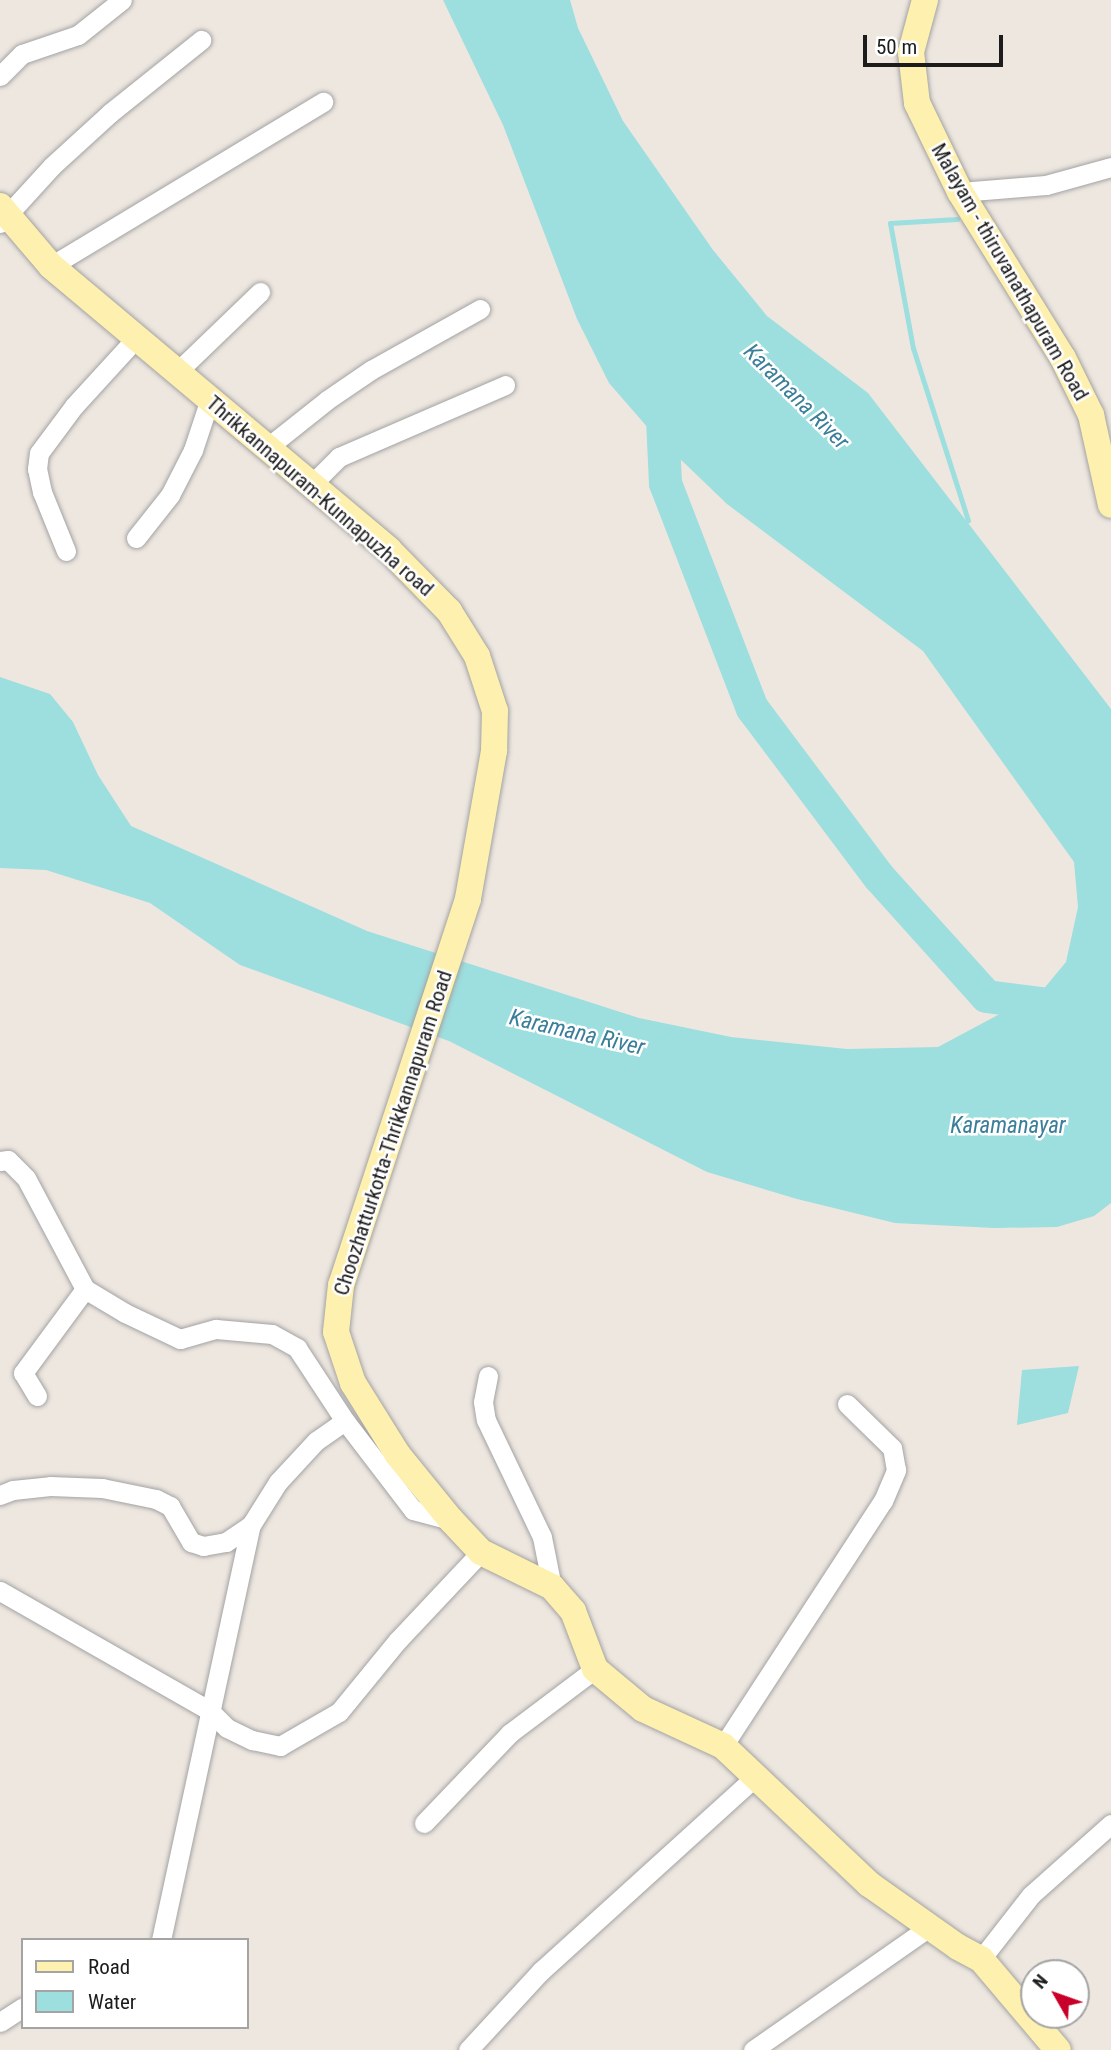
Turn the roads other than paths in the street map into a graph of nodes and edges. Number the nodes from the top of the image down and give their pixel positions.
1 (122, 0) edge
2 (925, 0) edge
3 (201, 40) dead end
4 (0, 76) edge
5 (323, 102) dead end
6 (1111, 167) edge
7 (960, 192) junction
8 (2, 214) edge
9 (51, 265) junction
10 (260, 292) dead end
11 (480, 309) dead end
12 (137, 337) junction
13 (178, 371) junction
14 (505, 385) dead end
15 (210, 399) junction
16 (268, 447) junction
17 (311, 485) junction
18 (1111, 505) edge
19 (136, 538) dead end
20 (66, 551) dead end
21 (468, 899) joint
22 (0, 1161) edge
23 (85, 1289) junction
24 (488, 1376) dead end
25 (37, 1396) dead end
26 (847, 1404) dead end
27 (345, 1421) junction
28 (0, 1495) edge
29 (451, 1520) junction
30 (251, 1525) junction
31 (481, 1552) junction
32 (552, 1587) junction
33 (0, 1591) edge
34 (595, 1669) junction
35 (209, 1710) junction
36 (723, 1746) junction
37 (757, 1776) junction
38 (424, 1823) dead end
39 (1111, 1824) edge
40 (929, 1927) junction
41 (160, 1938) edge
42 (981, 1959) junction
43 (21, 2008) edge
44 (0, 2022) edge
45 (468, 2050) edge
46 (753, 2050) edge
47 (1058, 2050) edge

1 - 4 street
2 - 7 street, Malayam - thiruvanathapuram Road
3 - 8 street
5 - 9 street
6 - 7 street
7 - 18 street, Malayam - thiruvanathapuram Road
8 - 9 street, Thrikkannapuram-Kunnapuzha road
9 - 12 street, Thrikkannapuram-Kunnapuzha road
10 - 13 street
11 - 16 street
12 - 13 street, Thrikkannapuram-Kunnapuzha road
12 - 20 street
13 - 15 street, Thrikkannapuram-Kunnapuzha road
14 - 17 street
15 - 16 street, Thrikkannapuram-Kunnapuzha road
15 - 19 street
16 - 17 street, Thrikkannapuram-Kunnapuzha road
17 - 21 street, Thrikkannapuram-Kunnapuzha road
21 - 29 street, Choozhatturkotta-Thrikkannapuram Road
22 - 23 street
23 - 25 street
23 - 27 street
24 - 32 street
26 - 36 street
27 - 29 street
27 - 30 street
28 - 30 street
29 - 31 street, Choozhatturkotta-Thrikkannapuram Road
30 - 35 street
31 - 32 street, Choozhatturkotta-Thrikkannapuram Road
31 - 35 street
32 - 34 street, Choozhatturkotta-Thrikkannapuram Road
33 - 35 street
34 - 36 street, Choozhatturkotta-Thrikkannapuram Road
34 - 38 street
35 - 41 street
36 - 37 street, Choozhatturkotta-Thrikkannapuram Road
37 - 40 street, Choozhatturkotta-Thrikkannapuram Road
37 - 45 street
39 - 42 street
40 - 42 street, Choozhatturkotta-Thrikkannapuram Road
40 - 46 street
42 - 47 street, Choozhatturkotta-Thrikkannapuram Road
43 - 44 street

